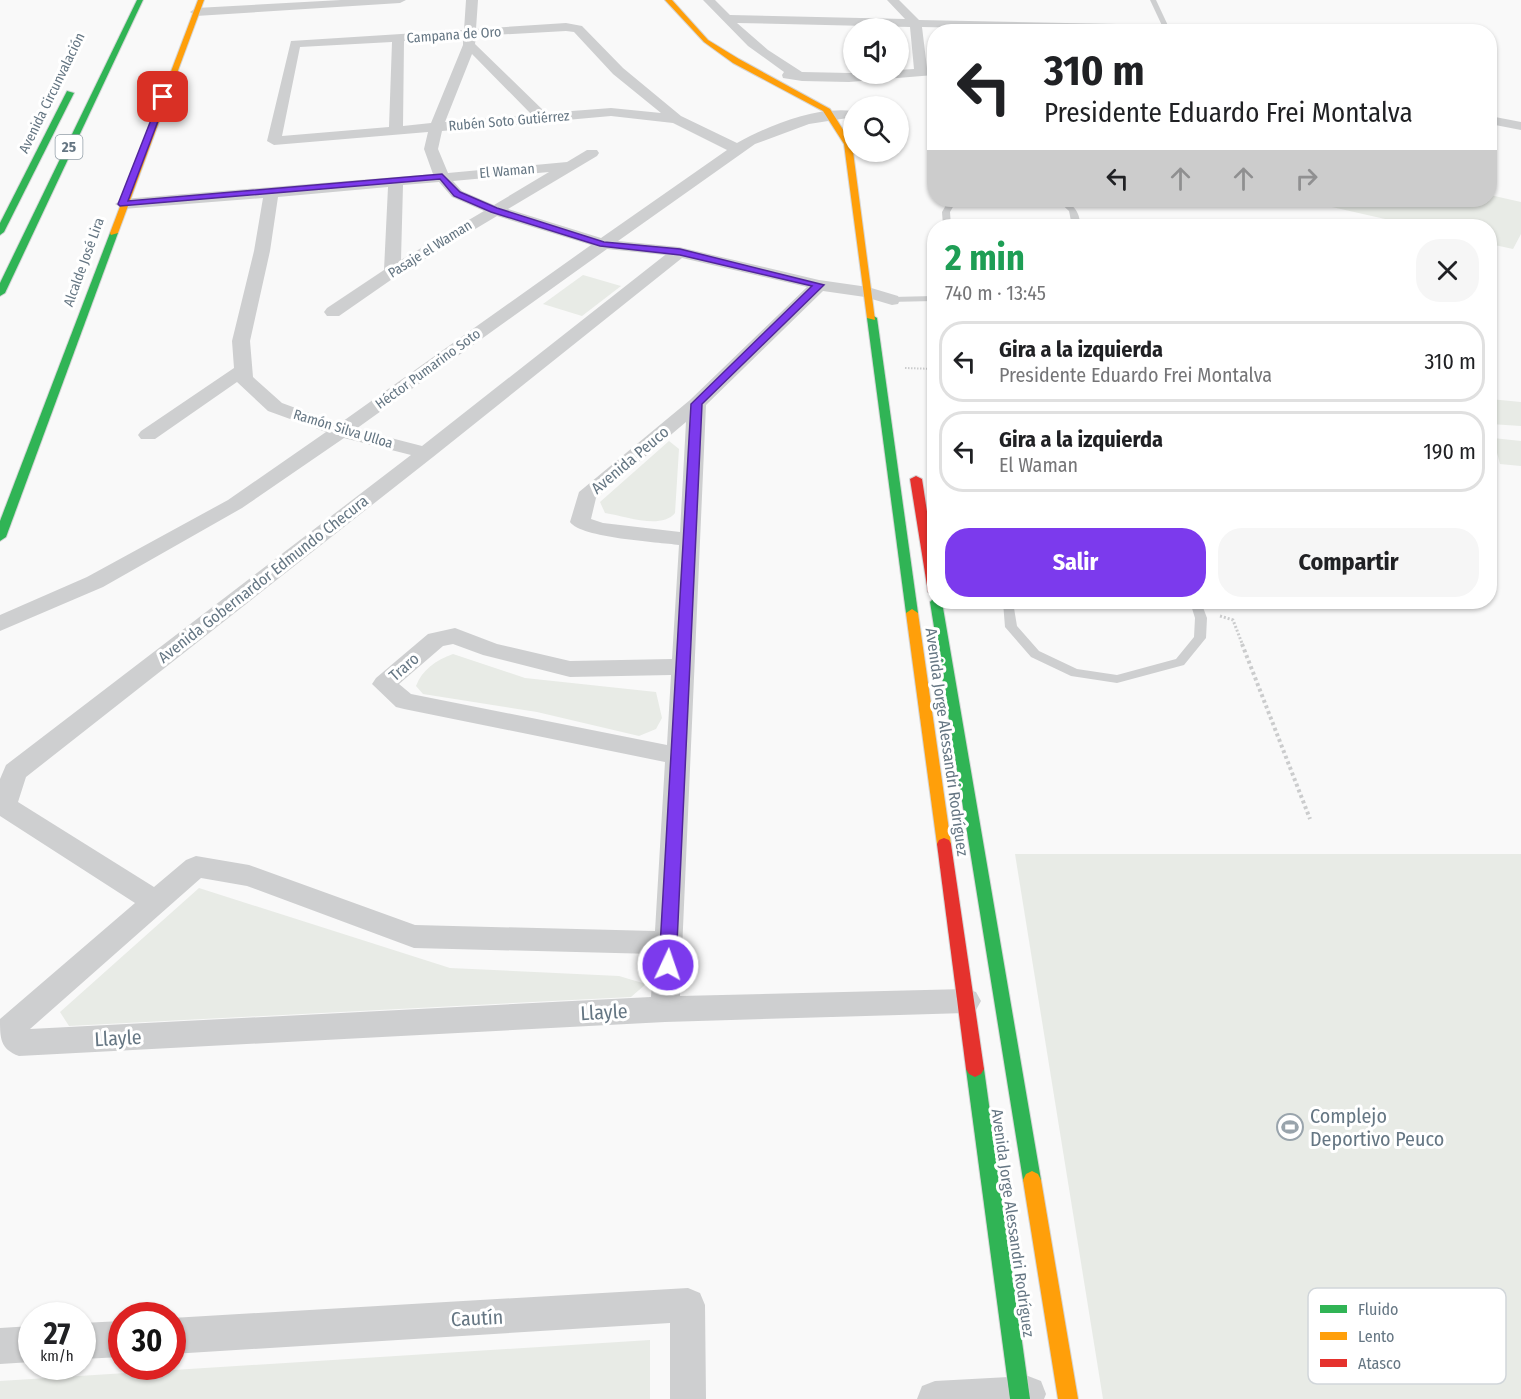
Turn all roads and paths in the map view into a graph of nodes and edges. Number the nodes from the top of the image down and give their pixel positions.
1 (140, 0) edge
2 (400, 0) edge
3 (472, 0) edge
4 (668, 0) edge
5 (684, 0) edge
6 (709, 0) edge
7 (893, 0) edge
8 (1153, 0) edge
9 (198, 6) edge
10 (727, 19) junction
11 (916, 24) junction
12 (927, 24) edge
13 (1164, 24) edge
14 (398, 39) junction
15 (469, 39) junction
16 (927, 68) edge
17 (927, 72) edge
18 (788, 75) junction
19 (802, 77) junction
20 (75, 83) dead end
21 (843, 106) edge
22 (830, 115) junction
23 (541, 116) junction
24 (843, 116) edge
25 (676, 119) junction
26 (1497, 121) edge
27 (1521, 126) edge
28 (436, 128) junction
29 (396, 132) junction
30 (274, 141) joint
31 (737, 149) junction
32 (592, 153) dead end
33 (569, 166) junction
34 (442, 177) junction
35 (396, 182) junction
36 (271, 193) junction
37 (123, 204) junction
38 (494, 210) junction
39 (0, 232) edge
40 (603, 244) junction
41 (680, 252) junction
42 (392, 272) junction
43 (819, 285) junction
44 (868, 292) junction
45 (0, 293) edge
46 (927, 298) edge
47 (892, 300) joint
48 (333, 312) dead end
49 (901, 368) dead end
50 (927, 369) edge
51 (243, 370) junction
52 (697, 404) junction
53 (341, 431) junction
54 (148, 435) dead end
55 (426, 453) junction
56 (915, 472) joint
57 (894, 479) junction
58 (0, 537) edge
59 (690, 540) junction
60 (927, 548) edge
61 (936, 609) edge
62 (1009, 609) edge
63 (1198, 609) edge
64 (1208, 609) edge
65 (0, 624) edge
66 (684, 667) junction
67 (945, 745) junction
68 (679, 756) junction
69 (954, 804) junction
70 (1310, 819) dead end
71 (155, 902) junction
72 (669, 943) junction
73 (966, 1001) junction
74 (665, 1009) junction
75 (186, 1335) edge
76 (18, 1345) edge
77 (0, 1346) edge
78 (1067, 1395) edge
79 (1020, 1397) edge
80 (688, 1399) edge
81 (935, 1399) edge

1 - 45 main road, 25
2 - 9 street
3 - 15 street
4 - 22 main road, Avenida Jorge Alessandri Rodríguez
5 - 18 main road
6 - 10 street
7 - 11 street
8 - 13 lane
9 - 37 main road, Alcalde José Lira
10 - 11 street
10 - 19 street
11 - 12 street
11 - 16 street
14 - 15 street, Campana de Oro
14 - 29 street
14 - 30 street, Campana de Oro
15 - 23 street
15 - 25 street, Campana de Oro
15 - 28 street
17 - 19 street
18 - 19 street
18 - 21 main road
20 - 39 main road, Avenida Circunvalación / 25
22 - 24 street, Héctor Pumarino Soto
22 - 31 street, Héctor Pumarino Soto
22 - 44 main road, Avenida Jorge Alessandri Rodríguez
23 - 25 street, Rubén Soto Gutiérrez
23 - 28 street, Rubén Soto Gutiérrez
25 - 31 street, Rubén Soto Gutiérrez
26 - 27 street
28 - 29 street, Rubén Soto Gutiérrez
28 - 34 street
29 - 30 street, Rubén Soto Gutiérrez
31 - 40 street, Héctor Pumarino Soto
32 - 33 street, Pasaje el Waman
33 - 34 street, El Waman
33 - 38 street, Pasaje el Waman
34 - 35 street, El Waman
34 - 38 street
35 - 36 street, El Waman
35 - 42 street
36 - 37 street, El Waman
36 - 51 street
37 - 58 main road, Alcalde José Lira
38 - 40 street
38 - 42 street, Pasaje el Waman
40 - 41 street
40 - 53 street, Héctor Pumarino Soto
41 - 43 street
41 - 55 street, Avenida Gobernardor Edmundo Checura
42 - 48 street, Pasaje el Waman
43 - 44 street
43 - 52 street, Avenida Peuco
44 - 47 street
44 - 57 main road, Avenida Jorge Alessandri Rodríguez
46 - 47 lane
49 - 50 path
51 - 53 street, Ramón Silva Ulloa
51 - 54 street
52 - 59 street, Avenida Peuco
52 - 59 street, Avenida Peuco
53 - 55 street, Ramón Silva Ulloa
53 - 65 street, Héctor Pumarino Soto
55 - 71 street, Avenida Gobernardor Edmundo Checura
56 - 57 lane
56 - 60 main road
57 - 67 main road, Avenida Jorge Alessandri Rodríguez
59 - 66 street, Avenida Peuco
61 - 67 main road, Avenida Jorge Alessandri Rodríguez
62 - 63 lane
64 - 70 path
66 - 68 street, Avenida Peuco
66 - 68 street, Traro
67 - 69 main road, Avenida Jorge Alessandri Rodríguez
67 - 69 main road, Avenida Jorge Alessandri Rodríguez
68 - 72 street, Avenida Peuco
69 - 73 main road, Avenida Jorge Alessandri Rodríguez
69 - 78 main road, Avenida Jorge Alessandri Rodríguez
71 - 72 street, Llayle
71 - 74 street, Llayle
72 - 74 street, Avenida Peuco
73 - 74 street, Llayle
73 - 79 main road, Avenida Jorge Alessandri Rodríguez
75 - 80 street, Cautín
76 - 77 street
78 - 79 street
79 - 81 street

